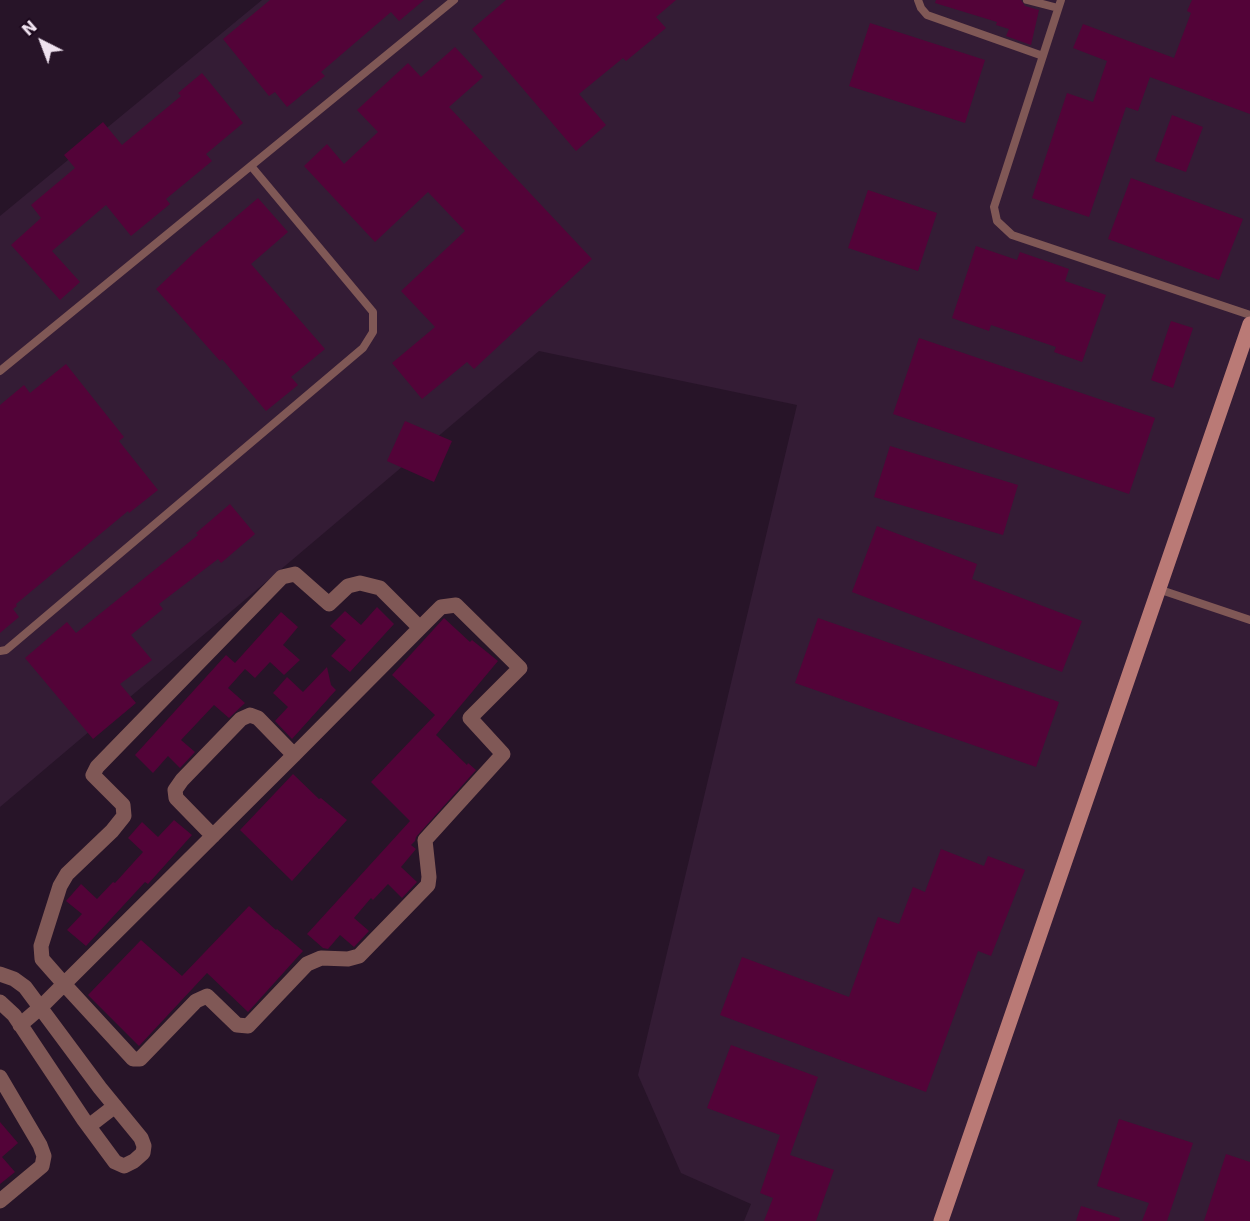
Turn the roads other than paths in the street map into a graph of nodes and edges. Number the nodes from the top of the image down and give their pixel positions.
1 (454, 0) edge
2 (918, 0) edge
3 (1027, 0) edge
4 (1059, 4) edge
5 (1043, 56) junction
6 (251, 166) junction
7 (1250, 315) edge
8 (1250, 324) edge
9 (0, 371) edge
10 (1158, 589) junction
11 (1250, 620) edge
12 (420, 628) junction
13 (0, 651) edge
14 (294, 755) junction
15 (213, 836) junction
16 (0, 974) edge
17 (64, 984) junction
18 (0, 1002) edge
19 (41, 1007) junction
20 (20, 1025) junction
21 (2, 1085) edge
22 (115, 1106) junction
23 (88, 1126) junction
24 (0, 1201) edge
25 (941, 1221) edge

1 - 6 lane
2 - 5 lane
3 - 4 lane
4 - 5 lane
5 - 7 lane
6 - 9 lane
6 - 13 lane
8 - 10 street
10 - 11 lane
10 - 25 street
12 - 14 street
12 - 17 street
12 - 17 street
14 - 15 street
14 - 15 street
15 - 17 street
16 - 19 street
17 - 19 street
18 - 20 street
19 - 20 street
19 - 22 street
20 - 23 street
21 - 24 street
22 - 23 street
22 - 23 street

